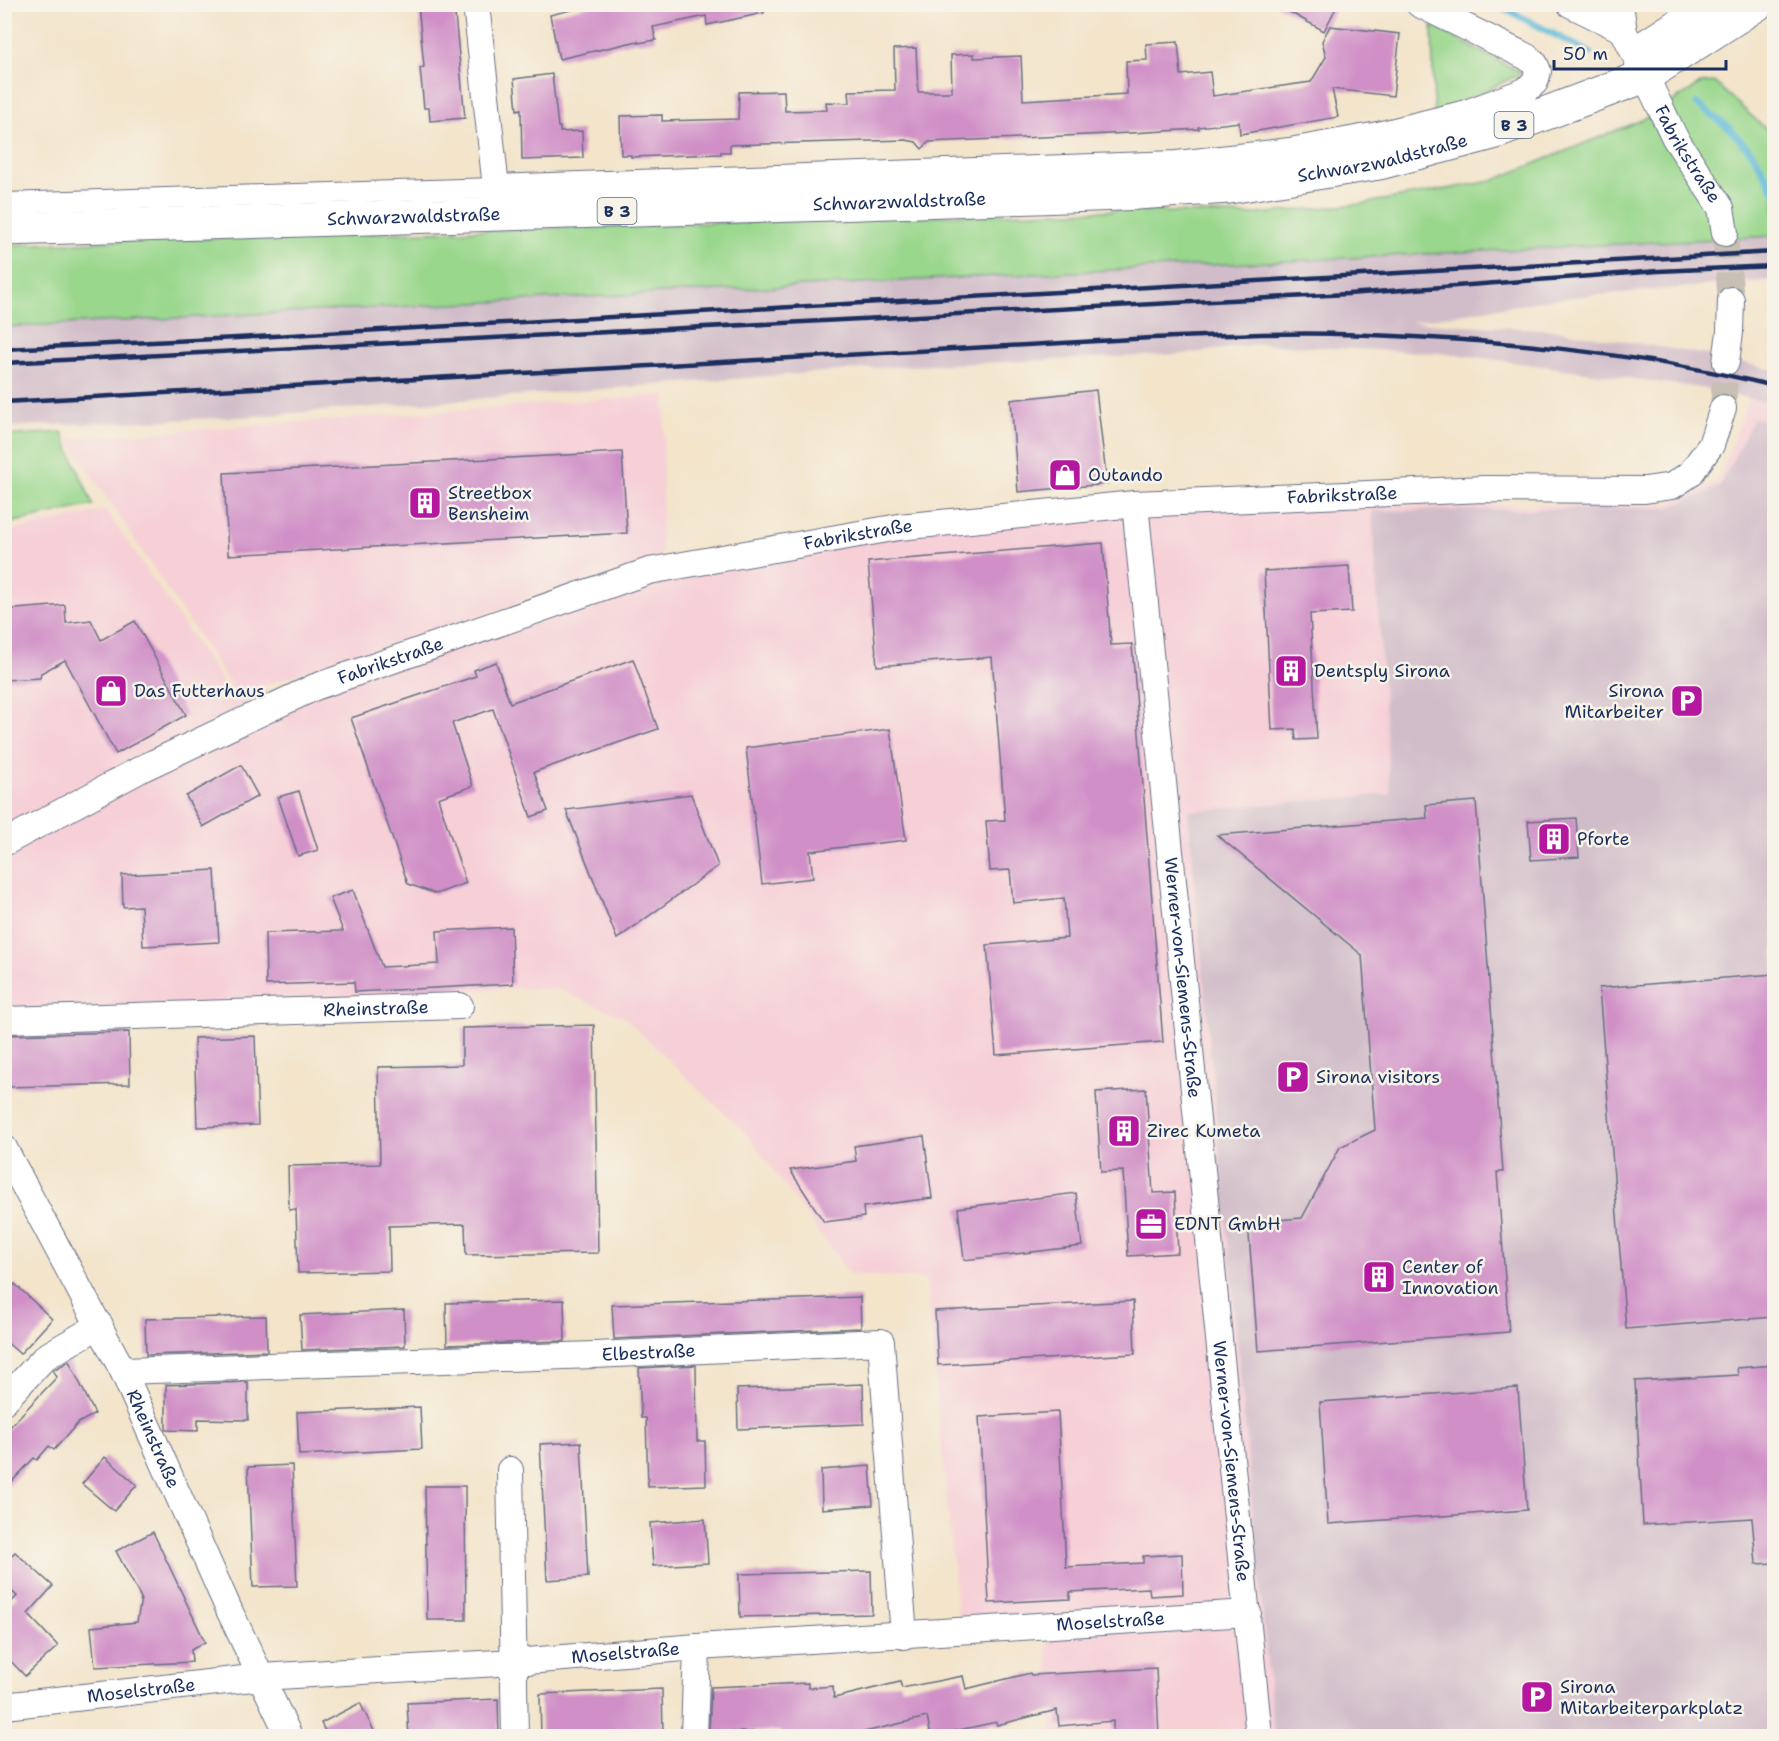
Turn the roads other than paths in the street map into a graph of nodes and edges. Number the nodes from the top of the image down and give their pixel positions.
1 (476, 4) edge
2 (1419, 4) edge
3 (1570, 4) edge
4 (1620, 4) edge
5 (1705, 4) edge
6 (1757, 4) edge
7 (1634, 52) junction
8 (496, 188) junction
9 (4, 203) edge
10 (4, 229) edge
11 (1725, 233) tunnel mouth
12 (1731, 300) tunnel mouth
13 (1726, 362) tunnel mouth
14 (1723, 408) tunnel mouth
15 (1136, 504) junction
16 (4, 843) edge
17 (460, 1006) dead end
18 (4, 1020) edge
19 (4, 1148) edge
20 (100, 1325) junction
21 (123, 1371) junction
22 (4, 1401) edge
23 (510, 1470) dead end
24 (1248, 1613) junction
25 (904, 1636) junction
26 (697, 1647) junction
27 (515, 1662) junction
28 (261, 1677) junction
29 (4, 1706) edge
30 (289, 1737) edge
31 (515, 1737) edge
32 (694, 1737) edge
33 (1259, 1737) edge

1 - 8 street
2 - 8 street, Schwarzwaldstraße
3 - 7 street
4 - 7 street, Fabrikstraße
5 - 7 street, Schwarzwaldstraße
6 - 7 main road, Schwarzwaldstraße / B 3
7 - 10 main road, Schwarzwaldstraße / B 3
7 - 11 street, Fabrikstraße
8 - 9 street, Schwarzwaldstraße
12 - 13 street
14 - 15 street, Fabrikstraße
15 - 16 street, Fabrikstraße
15 - 24 street, Werner-von-Siemens-Straße
17 - 18 street, Rheinstraße
19 - 20 street, Rheinstraße
20 - 21 street, Rheinstraße
20 - 22 street
21 - 25 street, Elbestraße
21 - 28 street, Rheinstraße
23 - 27 street
24 - 25 street, Moselstraße
24 - 33 street, Werner-von-Siemens-Straße
25 - 26 street, Moselstraße
26 - 27 street, Moselstraße
26 - 32 street
27 - 28 street, Moselstraße
27 - 31 street
28 - 29 street, Moselstraße
28 - 30 street, Rheinstraße

